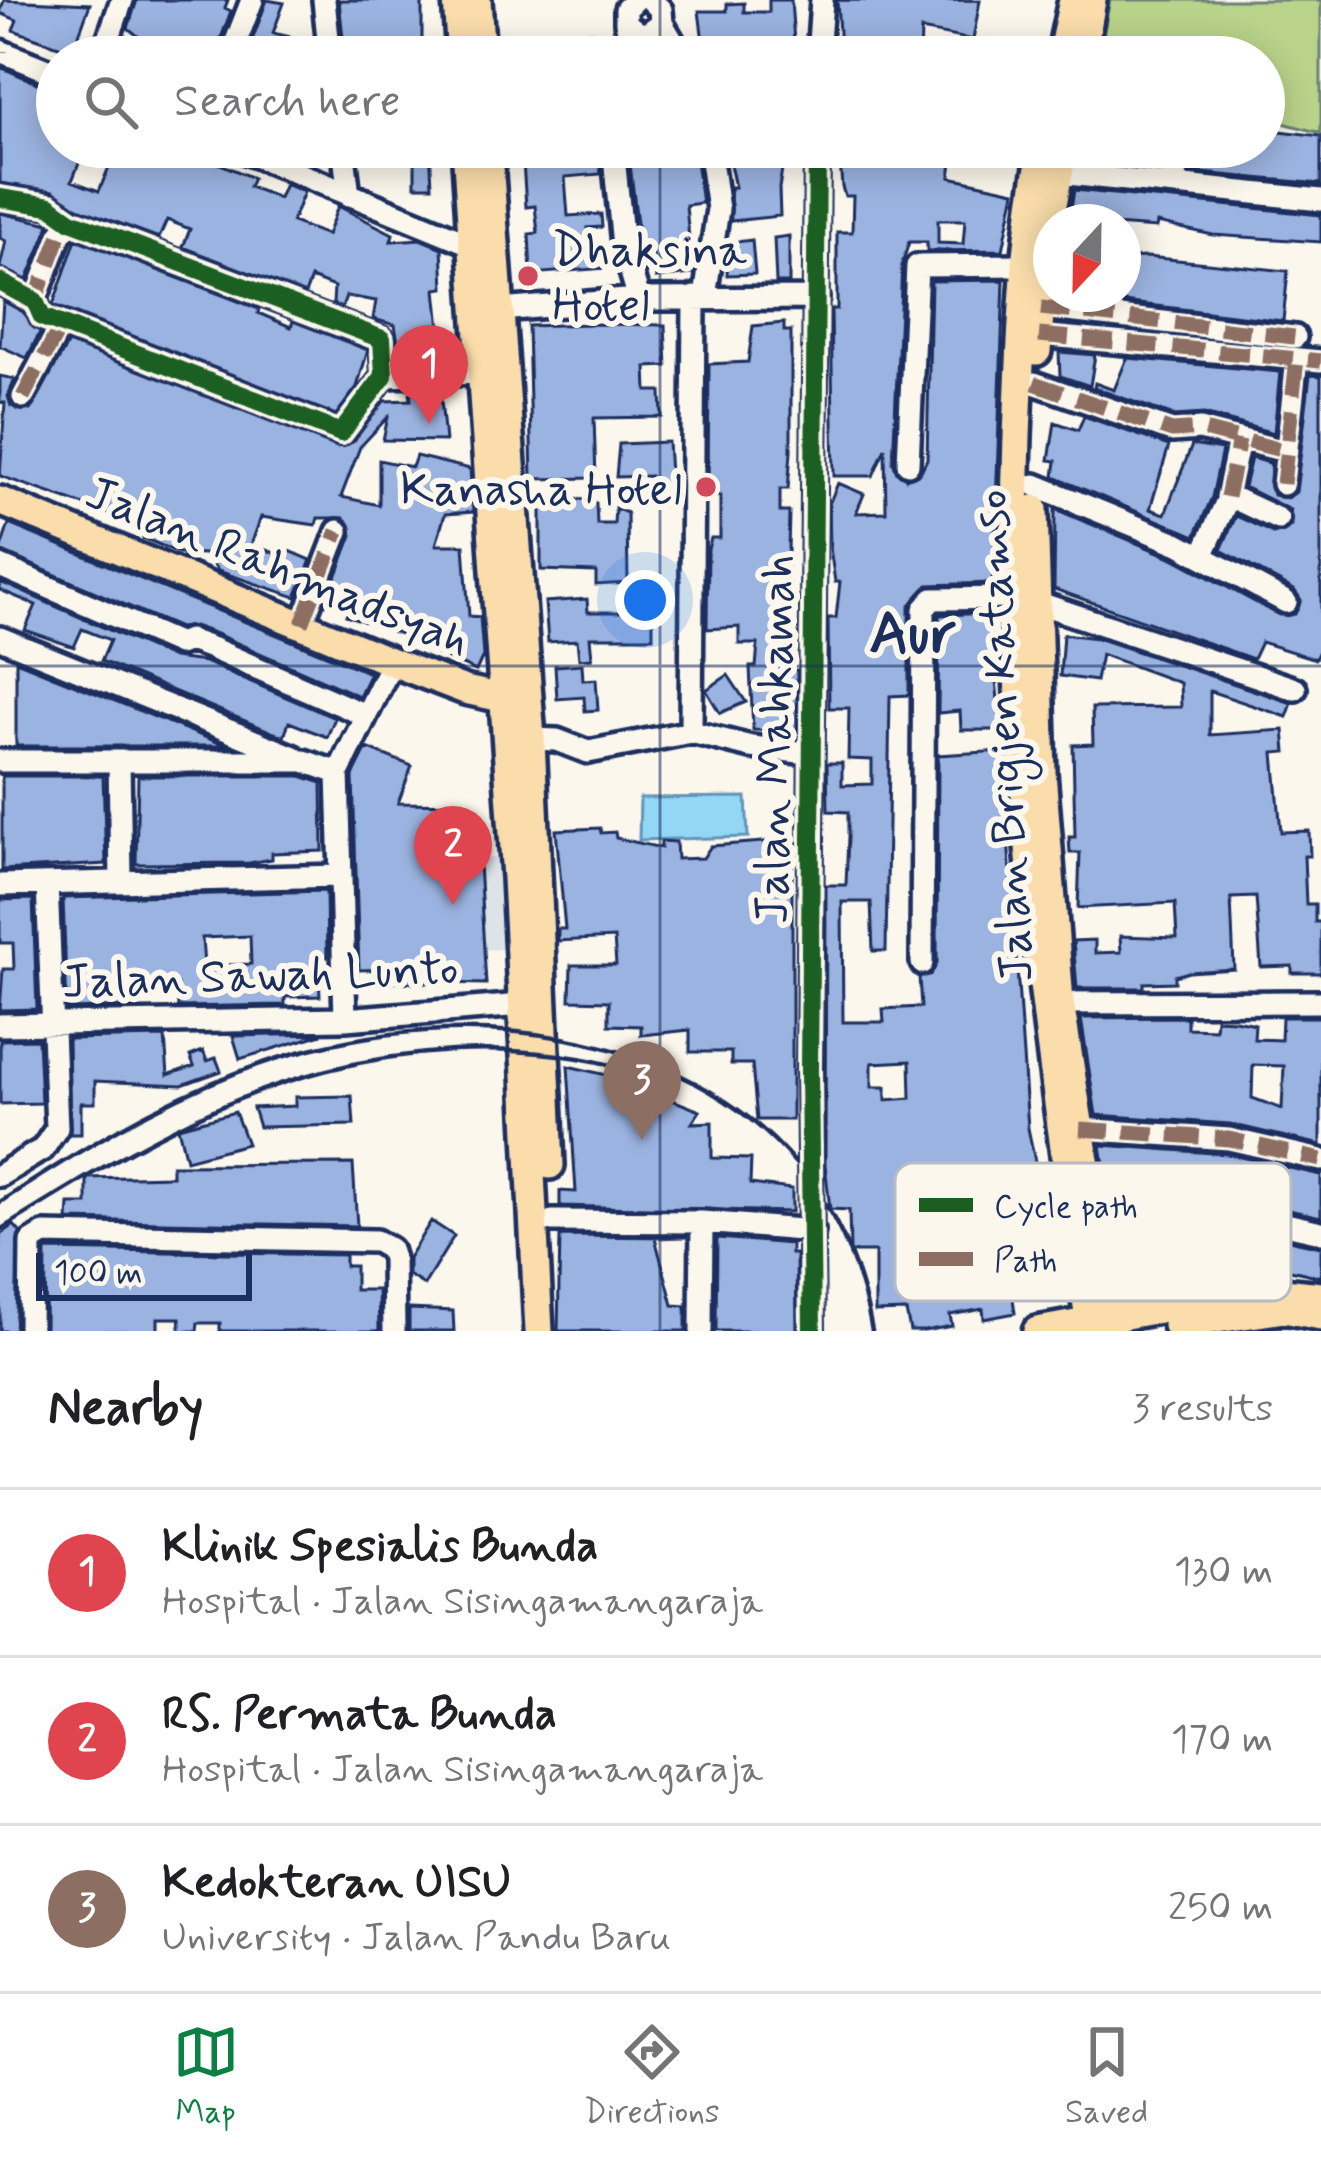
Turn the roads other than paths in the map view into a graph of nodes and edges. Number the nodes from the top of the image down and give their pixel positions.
1 (122, 0) edge
2 (252, 0) edge
3 (324, 0) edge
4 (457, 0) edge
5 (477, 0) edge
6 (822, 0) edge
7 (1073, 0) edge
8 (1092, 0) edge
9 (647, 5) edge
10 (629, 29) junction
11 (109, 36) edge
12 (238, 36) edge
13 (328, 36) edge
14 (459, 36) edge
15 (480, 36) edge
16 (626, 36) edge
17 (668, 36) edge
18 (819, 36) edge
19 (1065, 36) edge
20 (1086, 36) edge
21 (0, 52) edge
22 (36, 66) edge
23 (285, 168) edge
24 (346, 168) edge
25 (468, 168) edge
26 (489, 168) edge
27 (615, 168) edge
28 (712, 168) edge
29 (817, 168) edge
30 (1041, 168) edge
31 (1058, 168) edge
32 (1097, 168) edge
33 (1177, 168) edge
34 (1175, 185) junction
35 (350, 195) junction
36 (0, 197) edge
37 (1321, 200) edge
38 (71, 221) junction
39 (473, 245) junction
40 (1032, 248) junction
41 (0, 282) edge
42 (700, 297) junction
43 (817, 298) junction
44 (639, 299) junction
45 (35, 301) junction
46 (499, 310) junction
47 (1040, 321) junction
48 (61, 325) junction
49 (1296, 348) junction
50 (1321, 361) edge
51 (482, 373) junction
52 (383, 376) junction
53 (1034, 382) junction
54 (23, 397) dead end
55 (1239, 440) junction
56 (1285, 451) junction
57 (908, 464) dead end
58 (1283, 484) dead end
59 (1034, 485) junction
60 (1227, 497) junction
61 (0, 501) edge
62 (1278, 519) dead end
63 (338, 531) dead end
64 (1202, 556) junction
65 (0, 566) edge
66 (1023, 600) junction
67 (1286, 602) dead end
68 (302, 624) junction
69 (0, 638) edge
70 (392, 662) junction
71 (1295, 689) dead end
72 (465, 690) junction
73 (515, 701) junction
74 (365, 715) junction
75 (691, 732) junction
76 (519, 743) junction
77 (811, 753) junction
78 (0, 761) edge
79 (118, 761) junction
80 (304, 761) junction
81 (338, 773) junction
82 (523, 826) junction
83 (340, 876) junction
84 (121, 880) junction
85 (47, 884) junction
86 (0, 885) edge
87 (922, 963) dead end
88 (1321, 1002) edge
89 (1051, 1003) junction
90 (522, 1005) junction
91 (345, 1018) junction
92 (57, 1021) junction
93 (0, 1024) edge
94 (1080, 1129) junction
95 (1321, 1160) edge
96 (1076, 1163) edge
97 (1085, 1163) edge
98 (0, 1175) edge
99 (552, 1220) junction
100 (702, 1222) junction
101 (1291, 1225) edge
102 (813, 1231) junction
103 (1321, 1232) edge
104 (1291, 1292) edge
105 (1321, 1296) edge
106 (1211, 1301) edge
107 (1321, 1316) edge
108 (1102, 1325) edge
109 (30, 1331) edge
110 (394, 1331) edge
111 (539, 1331) edge
112 (555, 1331) edge
113 (701, 1331) edge
114 (812, 1331) edge
115 (1037, 1331) edge
116 (1142, 1331) edge

1 - 11 street
2 - 12 street
3 - 13 street
4 - 14 main road
5 - 15 main road
6 - 18 street
7 - 19 main road
8 - 20 main road
9 - 10 street
9 - 10 street
9 - 17 street
10 - 16 street
21 - 22 street
23 - 35 street
24 - 35 street
25 - 39 main road
26 - 46 main road
27 - 44 street
28 - 42 street
29 - 43 street, Jalan Mahkamah
30 - 40 main road, Jalan Brigjen Katamso
31 - 40 main road, Jalan Brigjen Katamso
32 - 34 street
33 - 34 street
34 - 37 street
35 - 39 street
36 - 38 street
38 - 45 street
38 - 52 street
39 - 51 main road
40 - 47 main road, Jalan Brigjen Katamso
40 - 57 street
40 - 66 main road, Jalan Brigjen Katamso
41 - 45 street
42 - 43 street
42 - 44 street
42 - 75 street
43 - 77 street, Jalan Mahkamah
44 - 46 street
45 - 48 street
46 - 73 main road
47 - 49 street
47 - 53 main road, Jalan Brigjen Katamso
48 - 52 street
48 - 54 street
49 - 50 street
49 - 56 street
51 - 52 street
51 - 73 main road
53 - 55 street
53 - 59 main road, Jalan Brigjen Katamso
55 - 56 street
55 - 60 street
56 - 58 street
59 - 64 street
59 - 66 main road, Jalan Brigjen Katamso
60 - 62 street
60 - 64 street
61 - 68 main road, Jalan Rahmadsyah
63 - 68 street
64 - 67 street
65 - 74 street
66 - 71 street
66 - 87 street
66 - 89 main road, Jalan Brigjen Katamso
68 - 70 main road, Jalan Rahmadsyah
69 - 80 street
70 - 72 main road, Jalan Rahmadsyah
70 - 74 street
72 - 73 main road, Jalan Rahmadsyah
72 - 76 main road
73 - 76 main road
74 - 81 street
75 - 76 street
75 - 77 street
76 - 82 main road
77 - 102 street, Jalan Mahkamah
78 - 79 street
79 - 80 street
79 - 84 street
80 - 81 street
81 - 83 street
82 - 90 main road
82 - 99 main road
83 - 84 street
83 - 91 street
84 - 85 street
85 - 86 street
85 - 92 street
88 - 89 street
89 - 94 main road, Jalan Brigjen Katamso
89 - 96 main road, Jalan Brigjen Katamso
90 - 91 street, Jalan Sawah Lunto
90 - 111 main road
91 - 92 street, Jalan Sawah Lunto
92 - 93 street, Jalan Sawah Lunto
92 - 98 street
94 - 95 street
94 - 97 main road, Jalan Brigjen Katamso
99 - 100 street
99 - 112 main road
100 - 102 street
100 - 113 street
101 - 103 street
102 - 114 street, Jalan Mahkamah
104 - 105 main road
106 - 108 main road
107 - 116 main road
108 - 115 main road
109 - 110 street

